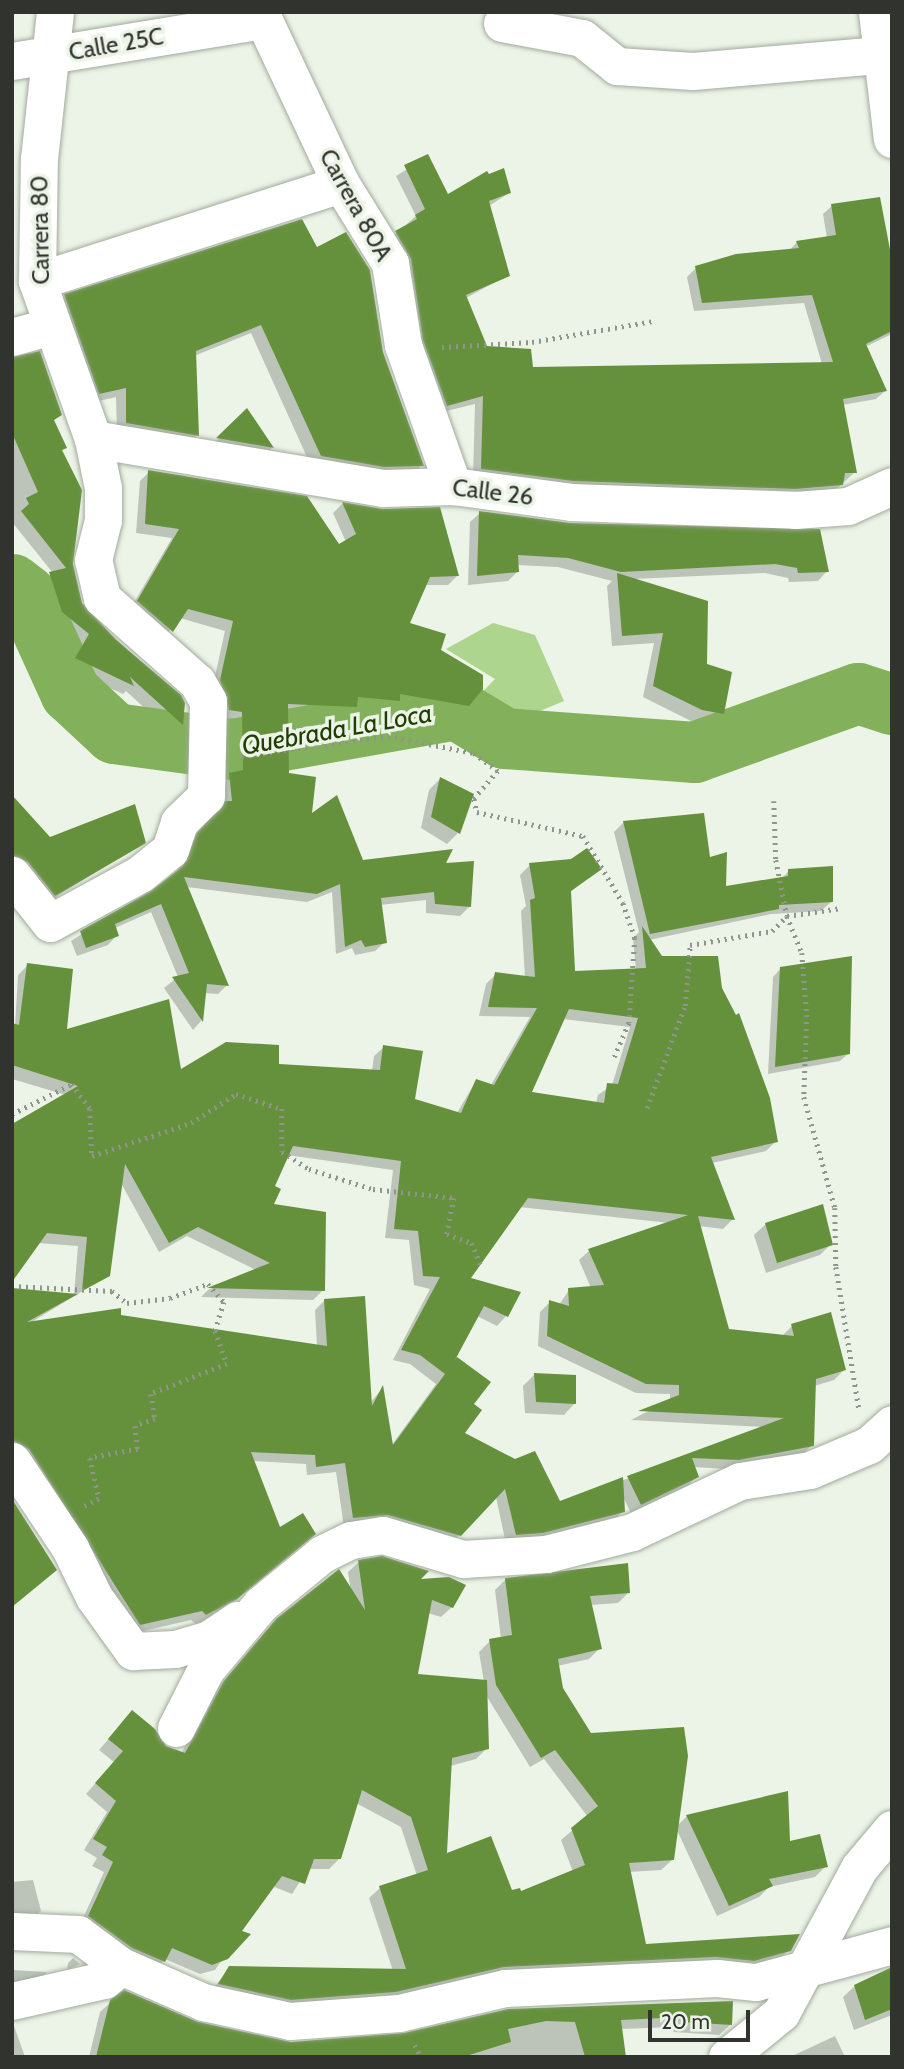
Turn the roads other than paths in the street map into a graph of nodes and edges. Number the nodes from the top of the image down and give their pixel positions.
1 (55, 12) edge
2 (877, 12) edge
3 (261, 16) edge
4 (502, 23) dead end
5 (880, 55) junction
6 (48, 56) junction
7 (12, 61) edge
8 (892, 139) edge
9 (341, 184) junction
10 (37, 281) junction
11 (52, 326) junction
12 (12, 337) edge
13 (93, 439) junction
14 (453, 486) junction
15 (892, 486) edge
16 (12, 875) edge
17 (880, 1434) edge
18 (12, 1461) edge
19 (261, 1604) junction
20 (176, 1728) dead end
21 (892, 1829) edge
22 (12, 1931) edge
23 (892, 1945) edge
24 (121, 1966) junction
25 (806, 1972) junction
26 (12, 2001) edge
27 (727, 2057) edge

1 - 6 street, Carrera 80
2 - 5 street
3 - 6 street, Calle 25C
3 - 9 street, Carrera 80A
4 - 5 street
5 - 8 street
6 - 7 street, Calle 25C
6 - 10 street, Carrera 80
9 - 10 street
9 - 14 street, Carrera 80A
10 - 11 street, Carrera 80
11 - 12 street
11 - 13 street, Carrera 80
13 - 14 street, Calle 26
13 - 16 street, Carrera 80
14 - 15 street, Calle 26
17 - 19 street
18 - 19 street
19 - 20 street
21 - 25 street
22 - 24 street
23 - 25 street
24 - 25 street
24 - 26 street
25 - 27 street

